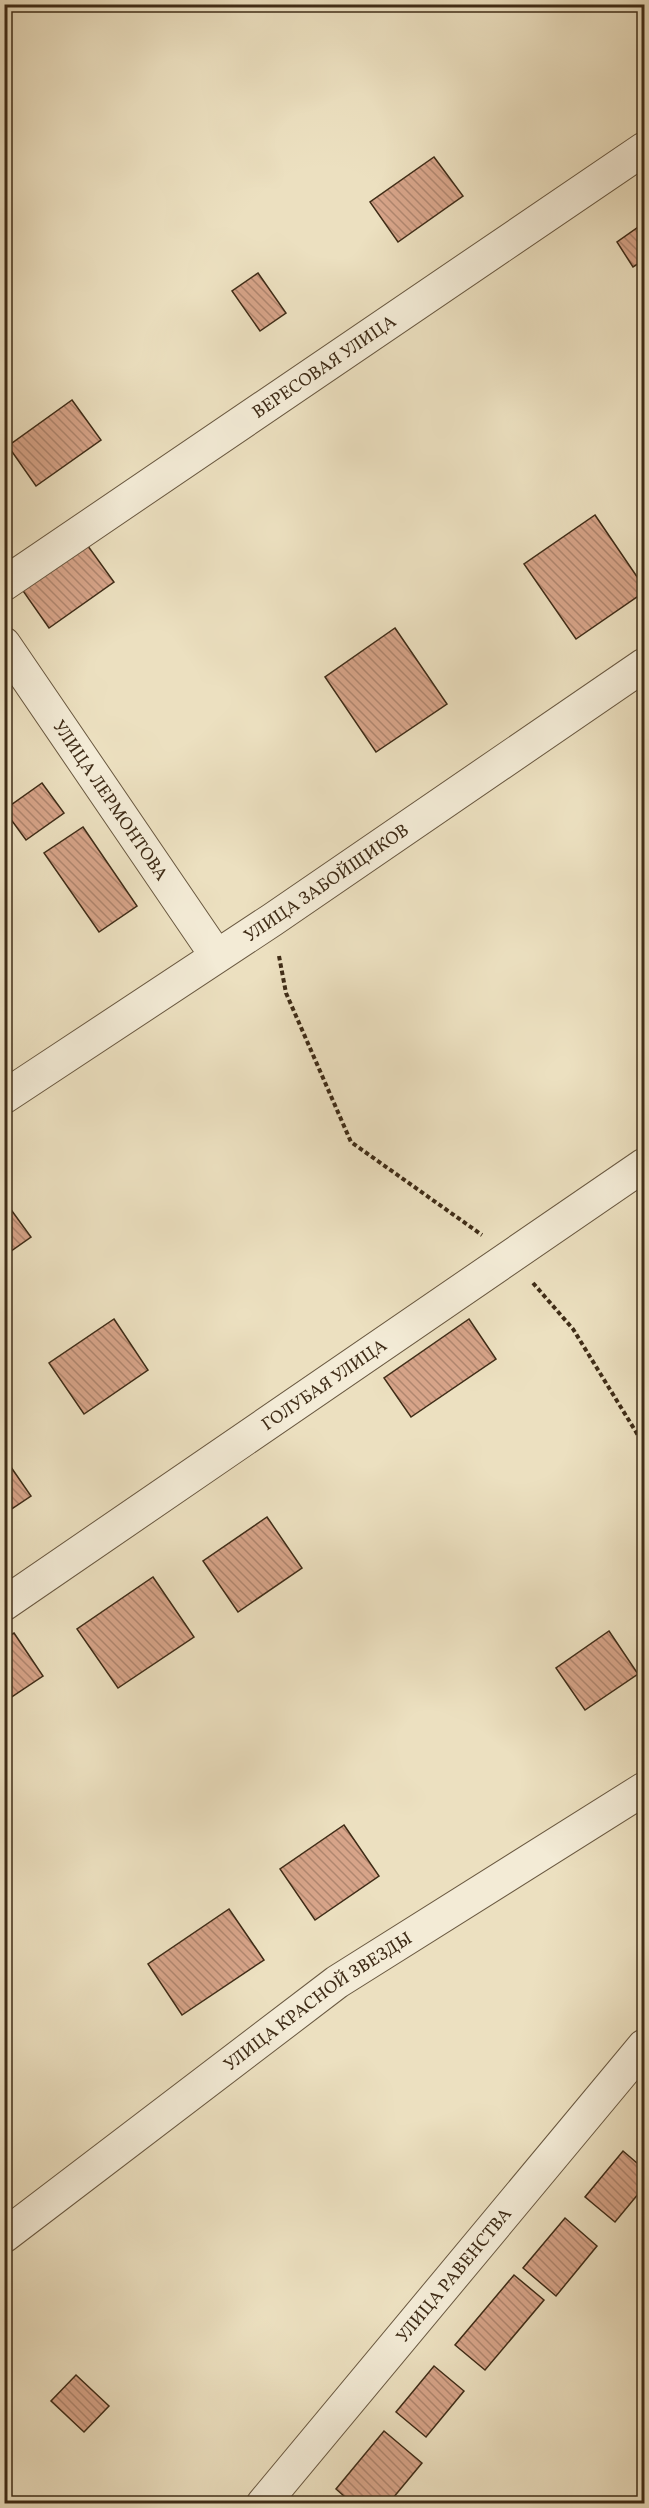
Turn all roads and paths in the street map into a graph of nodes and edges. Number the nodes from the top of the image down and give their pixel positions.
1 (645, 149) edge
2 (4, 584) edge
3 (4, 644) edge
4 (645, 664) edge
5 (272, 920) junction
6 (216, 955) junction
7 (4, 1097) edge
8 (645, 1165) edge
9 (510, 1255) junction
10 (645, 1445) edge
11 (4, 1604) edge
12 (645, 1789) edge
13 (645, 2046) edge
14 (4, 2236) edge
15 (263, 2504) edge

1 - 2 street, ВЕРЕСОВАЯ УЛИЦА
3 - 6 street, УЛИЦА ЛЕРМОНТОВА
4 - 5 street, УЛИЦА ЗАБОЙЩИКОВ
5 - 6 street, УЛИЦА ЗАБОЙЩИКОВ
5 - 9 path
6 - 7 street, УЛИЦА ЗАБОЙЩИКОВ
8 - 9 street, ГОЛУБАЯ УЛИЦА
9 - 10 path
9 - 11 street, ГОЛУБАЯ УЛИЦА
12 - 14 street, УЛИЦА КРАСНОЙ ЗВЕЗДЫ
13 - 15 street, УЛИЦА РАВЕНСТВА

